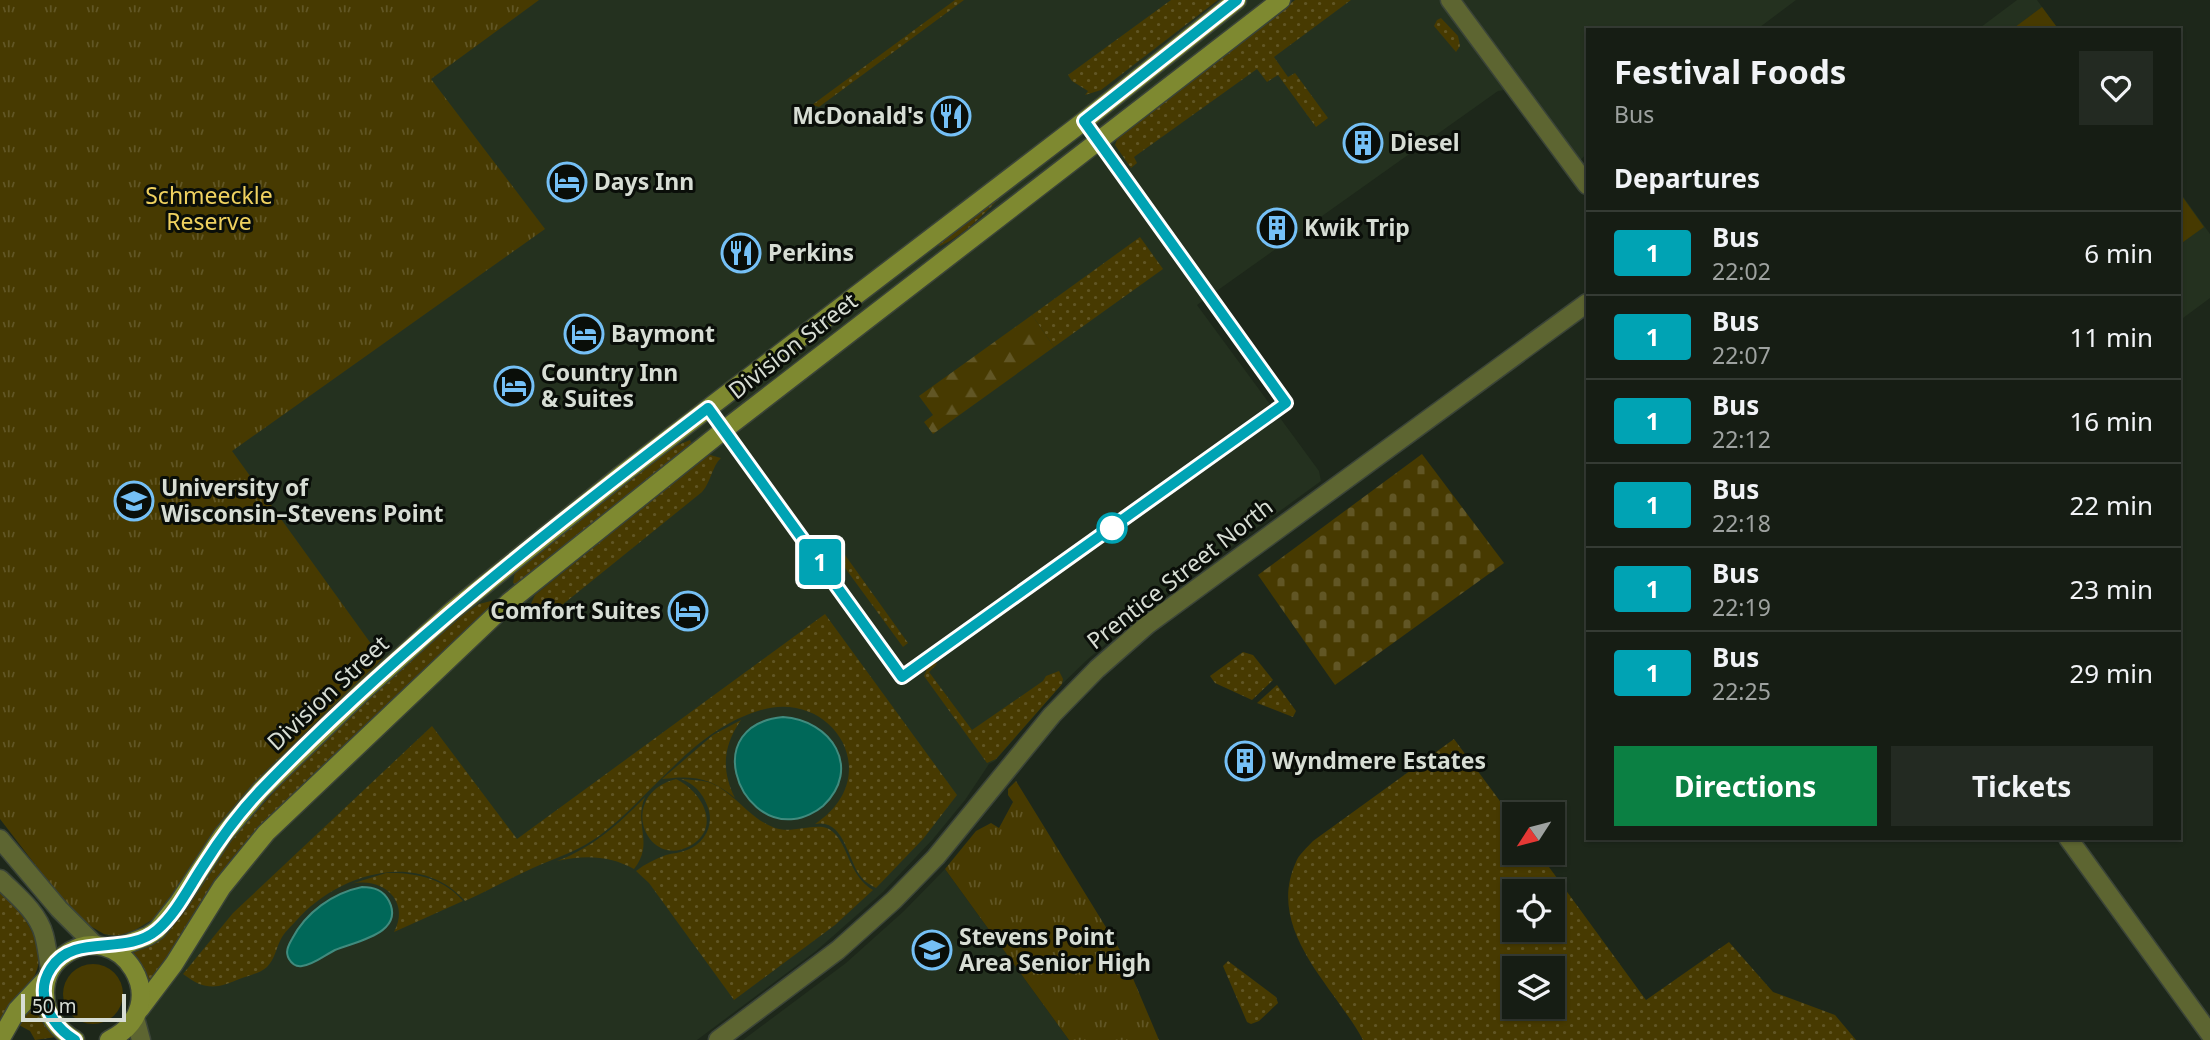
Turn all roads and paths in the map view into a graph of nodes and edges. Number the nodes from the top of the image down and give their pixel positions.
1 (1237, 0) edge
2 (1281, 0) edge
3 (1450, 0) edge
4 (1586, 184) edge
5 (1586, 304) edge
6 (0, 839) edge
7 (2069, 840) edge
8 (0, 879) edge
9 (101, 946) junction
10 (48, 973) junction
11 (138, 1014) junction
12 (2210, 1034) edge
13 (0, 1040) edge
14 (75, 1040) edge
15 (109, 1040) edge
16 (141, 1040) edge
17 (718, 1040) edge

1 - 9 main road, Division Street
2 - 11 main road, Division Street
3 - 4 street
5 - 17 street, Prentice Street North
6 - 9 street
7 - 12 street
8 - 10 street
9 - 10 main road, Division Street
9 - 11 main road
10 - 13 main road
10 - 14 main road
11 - 15 main road, Division Street
11 - 16 street

